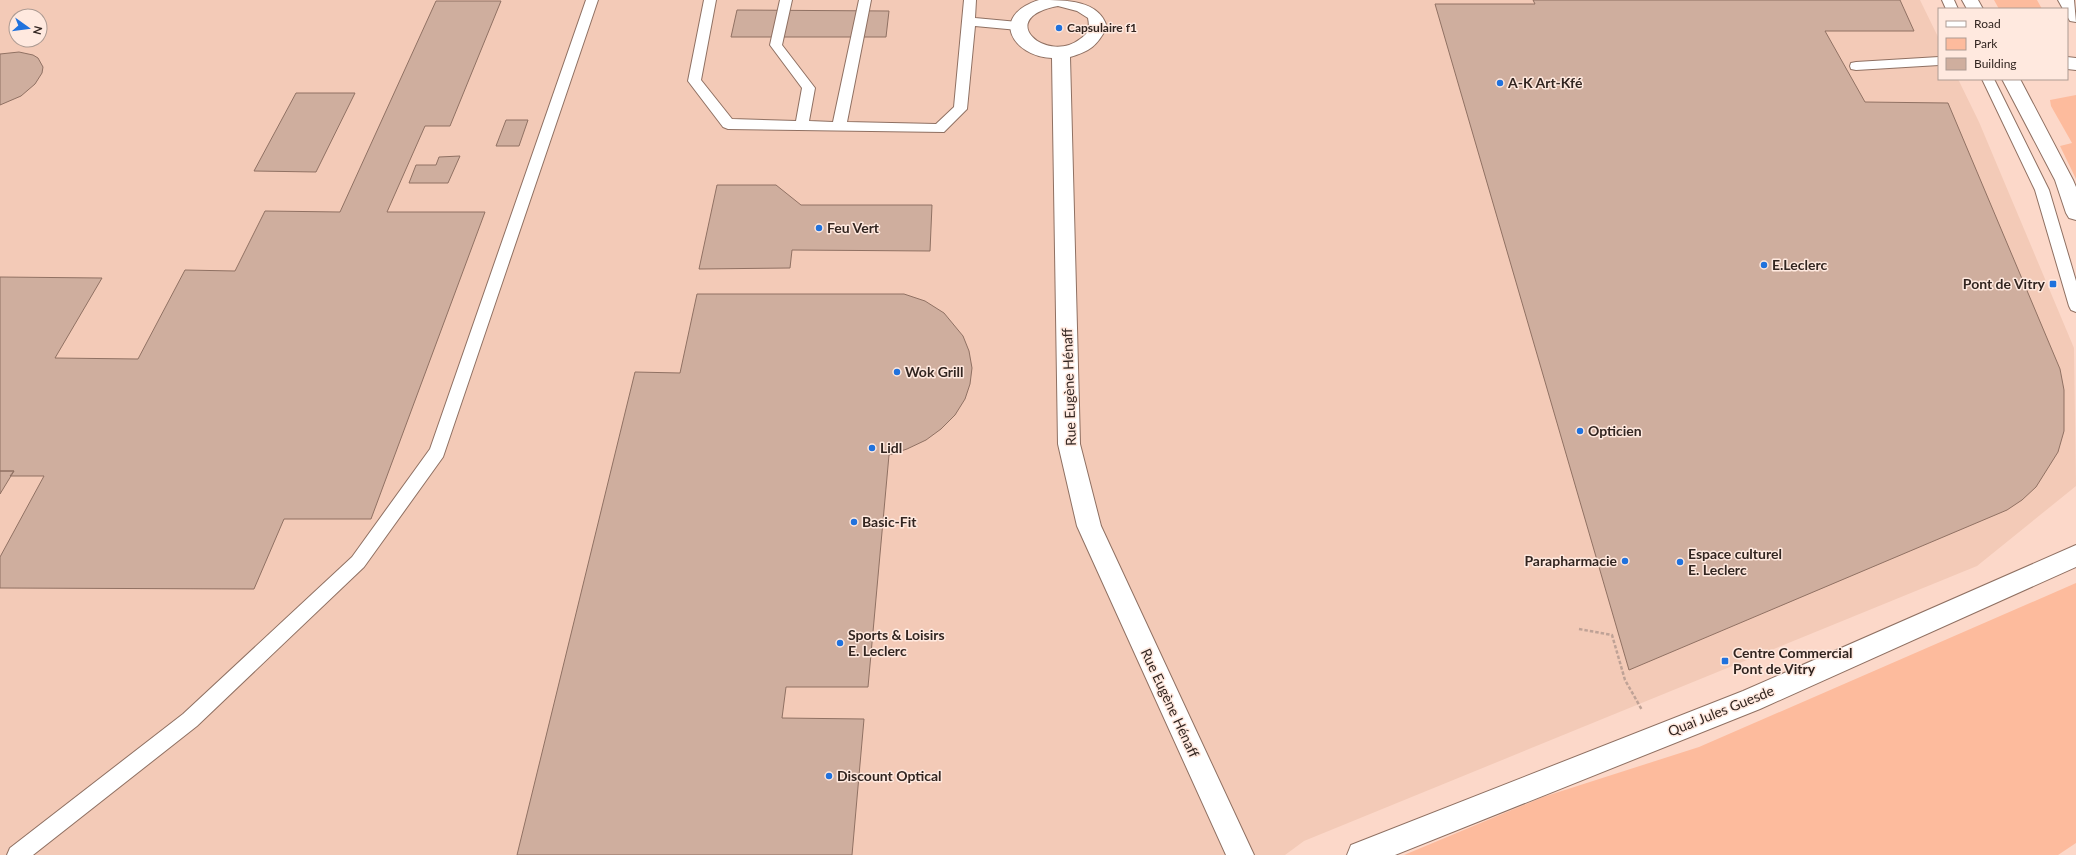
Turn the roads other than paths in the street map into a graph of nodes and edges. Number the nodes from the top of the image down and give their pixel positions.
1 (592, 0) edge
2 (710, 0) edge
3 (786, 0) edge
4 (865, 0) edge
5 (970, 0) edge
6 (1058, 0) edge
7 (2066, 0) edge
8 (2076, 17) edge
9 (969, 22) junction
10 (1019, 26) junction
11 (1061, 53) junction
12 (1938, 61) edge
13 (1856, 66) dead end
14 (1988, 80) edge
15 (2012, 80) edge
16 (802, 126) junction
17 (839, 127) junction
18 (2076, 213) edge
19 (2076, 306) edge
20 (2076, 556) edge
21 (17, 855) edge
22 (1240, 855) edge
23 (1361, 855) edge

1 - 21 lane
2 - 16 lane
3 - 16 lane
4 - 17 lane
5 - 9 lane
6 - 10 street
6 - 11 street
7 - 8 street
9 - 10 lane
9 - 17 lane
10 - 11 street
11 - 22 street, Rue Eugène Hénaff
12 - 13 lane
14 - 19 lane
15 - 18 street
16 - 17 lane
20 - 23 street, Quai Jules Guesde

